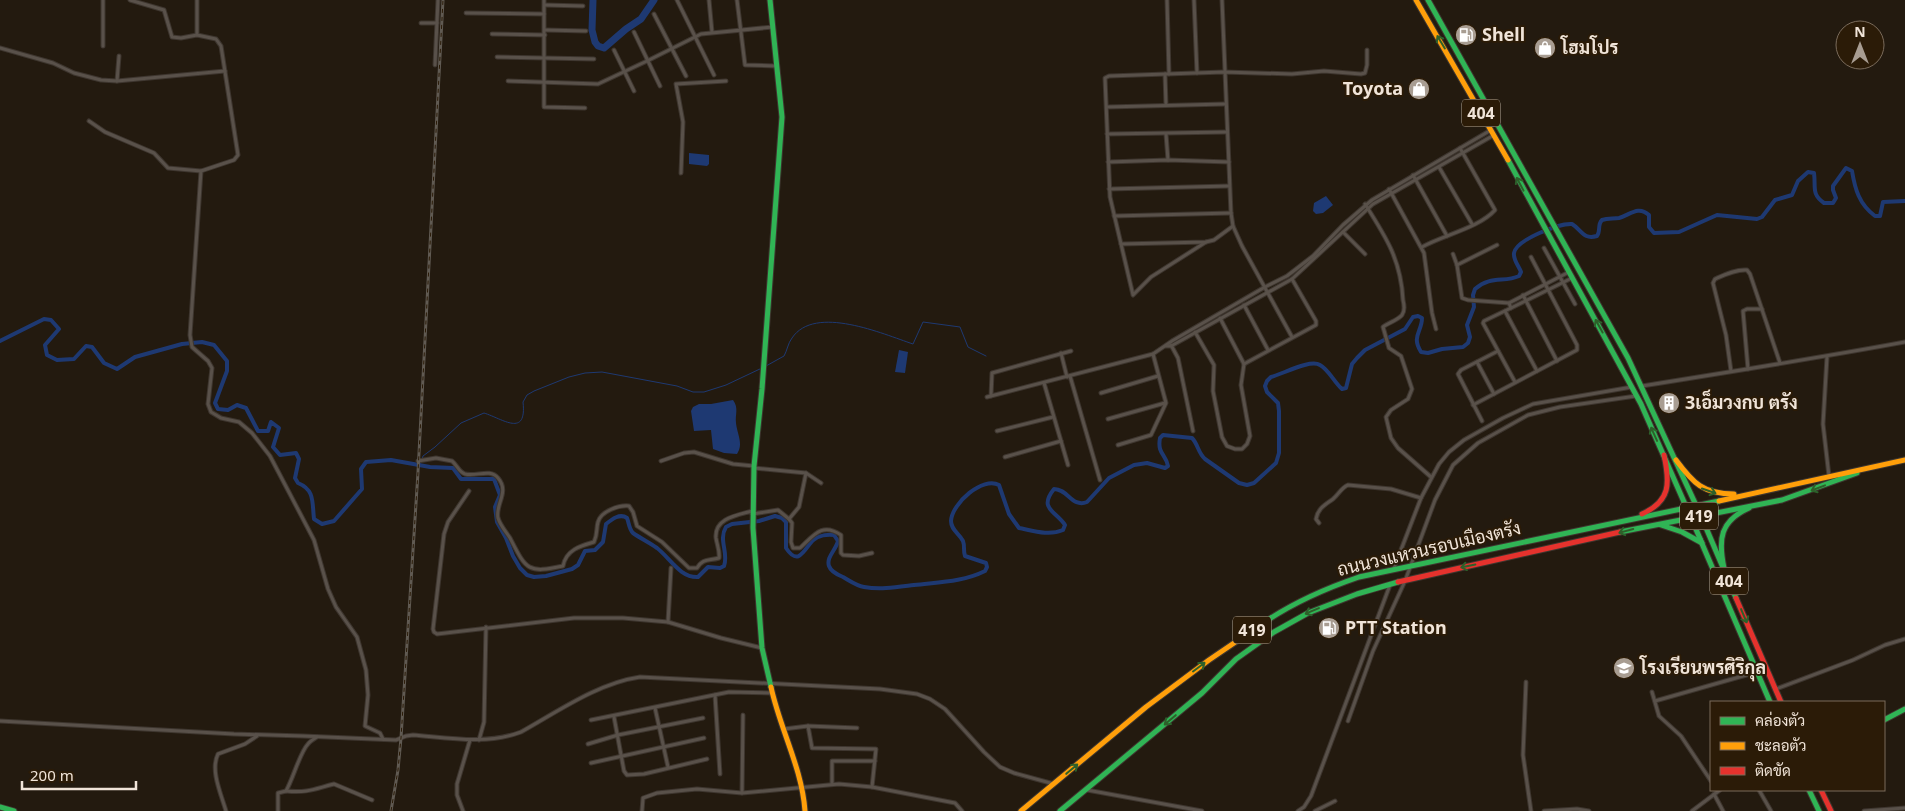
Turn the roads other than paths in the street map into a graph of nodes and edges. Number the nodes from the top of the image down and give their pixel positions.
1 (103, 0) edge
2 (130, 0) edge
3 (197, 0) edge
4 (438, 0) edge
5 (544, 0) edge
6 (677, 0) edge
7 (709, 0) edge
8 (737, 0) edge
9 (770, 0) edge
10 (1167, 0) edge
11 (1194, 0) edge
12 (1222, 0) edge
13 (1416, 0) edge
14 (1428, 0) edge
15 (545, 5) junction
16 (583, 6) dead end
17 (466, 13) dead end
18 (544, 14) junction
19 (654, 14) dead end
20 (421, 23) dead end
21 (437, 23) junction
22 (772, 27) junction
23 (544, 30) junction
24 (741, 30) junction
25 (586, 31) dead end
26 (634, 32) dead end
27 (712, 32) junction
28 (492, 34) dead end
29 (545, 35) junction
30 (197, 36) junction
31 (695, 37) junction
32 (103, 46) dead end
33 (0, 48) edge
34 (671, 49) junction
35 (614, 50) dead end
36 (1367, 50) dead end
37 (119, 56) dead end
38 (496, 57) dead end
39 (544, 57) junction
40 (594, 59) dead end
41 (647, 61) junction
42 (435, 65) dead end
43 (776, 66) junction
44 (224, 71) junction
45 (624, 72) junction
46 (1224, 72) junction
47 (1197, 73) junction
48 (1167, 74) junction
49 (714, 75) dead end
50 (686, 76) dead end
51 (726, 80) dead end
52 (117, 81) junction
53 (508, 81) dead end
54 (543, 82) junction
55 (660, 86) dead end
56 (634, 91) dead end
57 (1225, 104) junction
58 (1166, 105) junction
59 (1107, 107) junction
60 (586, 108) dead end
61 (89, 121) dead end
62 (1227, 132) junction
63 (1492, 133) junction
64 (1107, 134) junction
65 (1166, 134) junction
66 (1460, 148) junction
67 (1463, 153) junction
68 (1168, 160) junction
69 (1108, 162) junction
70 (1229, 162) junction
71 (1436, 162) junction
72 (1439, 167) junction
73 (201, 171) junction
74 (681, 173) dead end
75 (1413, 175) junction
76 (1416, 180) junction
77 (1229, 186) junction
78 (1109, 189) junction
79 (1389, 189) junction
80 (1392, 194) junction
81 (1365, 204) junction
82 (1368, 209) junction
83 (1230, 213) junction
84 (1114, 216) junction
85 (1472, 224) junction
86 (1233, 226) junction
87 (1343, 232) junction
88 (1447, 236) junction
89 (1206, 242) junction
90 (1121, 244) junction
91 (1497, 245) dead end
92 (1422, 247) junction
93 (1544, 248) dead end
94 (1365, 254) dead end
95 (1453, 254) dead end
96 (1531, 257) dead end
97 (1457, 265) junction
98 (1570, 275) junction
99 (1560, 277) junction
100 (1292, 279) junction
101 (1563, 282) junction
102 (1545, 284) junction
103 (1265, 287) junction
104 (1548, 290) junction
105 (1268, 292) junction
106 (1523, 296) junction
107 (1526, 301) junction
108 (1509, 303) junction
109 (1575, 304) dead end
110 (1244, 305) junction
111 (1511, 308) junction
112 (1762, 309) junction
113 (1505, 312) junction
114 (1220, 318) junction
115 (1436, 329) dead end
116 (1195, 332) junction
117 (1292, 337) junction
118 (1905, 342) edge
119 (1170, 344) junction
120 (1268, 350) junction
121 (1071, 351) dead end
122 (1498, 352) junction
123 (1061, 353) junction
124 (1153, 354) junction
125 (1827, 356) junction
126 (1557, 361) junction
127 (1477, 362) junction
128 (1780, 362) junction
129 (1244, 364) junction
130 (1748, 368) junction
131 (1537, 371) junction
132 (1731, 371) junction
133 (1069, 376) junction
134 (1158, 376) junction
135 (1515, 382) junction
136 (1044, 383) junction
137 (1642, 386) junction
138 (1632, 387) junction
139 (1101, 393) dead end
140 (1494, 394) junction
141 (1637, 396) junction
142 (1166, 403) junction
143 (1473, 405) junction
144 (1054, 417) junction
145 (1108, 419) dead end
146 (1482, 421) dead end
147 (997, 431) dead end
148 (1193, 431) dead end
149 (1060, 441) junction
150 (1118, 445) dead end
151 (1664, 456) junction
152 (1005, 457) dead end
153 (1676, 460) junction
154 (1905, 460) edge
155 (418, 461) dead end
156 (661, 461) dead end
157 (1068, 465) dead end
158 (1880, 465) junction
159 (754, 467) junction
160 (806, 473) junction
161 (1829, 476) junction
162 (1431, 477) junction
163 (1100, 480) dead end
164 (821, 483) dead end
165 (468, 491) dead end
166 (1755, 492) junction
167 (1421, 498) junction
168 (1767, 502) junction
169 (1696, 506) junction
170 (1687, 508) junction
171 (752, 513) junction
172 (1701, 516) junction
173 (1691, 518) junction
174 (789, 519) junction
175 (1618, 522) junction
176 (1319, 523) dead end
177 (1651, 525) junction
178 (1702, 543) junction
179 (872, 553) dead end
180 (1409, 566) junction
181 (671, 568) dead end
182 (1724, 568) junction
183 (1394, 569) junction
184 (1405, 581) junction
185 (1390, 584) junction
186 (668, 622) junction
187 (486, 627) junction
188 (1905, 639) edge
189 (762, 648) junction
190 (1757, 672) junction
191 (1526, 682) dead end
192 (770, 683) junction
193 (1776, 689) junction
194 (1652, 692) dead end
195 (772, 693) junction
196 (715, 695) junction
197 (1655, 701) junction
198 (1770, 701) edge
199 (1781, 701) edge
200 (656, 708) junction
201 (1905, 709) edge
202 (743, 715) dead end
203 (614, 717) junction
204 (703, 718) dead end
205 (1885, 719) edge
206 (591, 720) dead end
207 (0, 721) edge
208 (1348, 721) dead end
209 (660, 726) junction
210 (808, 726) junction
211 (857, 728) dead end
212 (784, 729) junction
213 (618, 735) junction
214 (258, 736) junction
215 (318, 737) junction
216 (704, 738) dead end
217 (383, 740) junction
218 (470, 740) junction
219 (479, 740) junction
220 (588, 744) dead end
221 (664, 747) junction
222 (621, 756) junction
223 (707, 759) dead end
224 (875, 762) junction
225 (591, 763) dead end
226 (668, 767) junction
227 (720, 774) dead end
228 (1710, 780) edge
229 (832, 784) junction
230 (1054, 784) junction
231 (801, 786) junction
232 (872, 787) junction
233 (1086, 790) junction
234 (286, 791) junction
235 (1718, 791) edge
236 (1760, 791) edge
237 (1810, 791) edge
238 (1821, 791) edge
239 (742, 793) junction
240 (1714, 794) junction
241 (372, 800) dead end
242 (1335, 801) dead end
243 (0, 807) edge
244 (1905, 808) edge
245 (1305, 809) edge
246 (14, 811) edge
247 (226, 811) edge
248 (278, 811) edge
249 (463, 811) edge
250 (642, 811) edge
251 (805, 811) edge
252 (962, 811) edge
253 (1021, 811) edge
254 (1060, 811) edge
255 (1202, 811) edge
256 (1298, 811) edge
257 (1314, 811) edge
258 (1531, 811) edge
259 (1544, 811) edge
260 (1589, 811) edge
261 (1692, 811) edge
262 (1723, 811) edge
263 (1771, 811) edge
264 (1820, 811) edge
265 (1831, 811) edge
266 (1864, 811) edge

1 - 32 street
2 - 30 street
3 - 30 street
4 - 21 street
5 - 15 street
6 - 31 street
7 - 27 street
8 - 24 street
9 - 22 main road
10 - 48 street
11 - 47 street
12 - 46 street
63 -> 13 main road, 404
14 - 137 main road, 404
15 - 16 street
15 - 18 street
17 - 18 street
18 - 23 street
19 - 34 street
20 - 21 street
21 - 42 street
22 - 24 street
22 - 43 main road
23 - 25 street
23 - 29 street
24 - 27 street
24 - 43 street
26 - 41 street
27 - 31 street
28 - 29 street
29 - 39 street
30 - 44 street
31 - 34 street
31 - 49 street
33 - 52 street
34 - 41 street
34 - 50 street
35 - 45 street
36 - 46 street
37 - 52 street
38 - 39 street
39 - 40 street
39 - 54 street
41 - 45 street
41 - 55 street
43 - 159 main road
44 - 52 street
44 - 73 street
45 - 54 street
45 - 56 street
46 - 47 street
46 - 57 street
47 - 48 street
48 - 58 street
48 - 59 street
51 - 74 street
53 - 54 street
54 - 60 street
57 - 58 street
57 - 62 street
58 - 59 street
59 - 64 street
61 - 73 street
62 - 65 street
62 - 70 street
63 - 66 street
63 - 67 street
98 -> 63 main road, 404
64 - 65 street
64 - 69 street
65 - 68 street
66 - 67 street
66 - 71 street
67 - 72 street
67 - 85 street
68 - 69 street
68 - 70 street
69 - 78 street
70 - 77 street
71 - 72 street
71 - 75 street
72 - 76 street
72 - 85 street
73 - 217 street
75 - 76 street
75 - 79 street
76 - 80 street
76 - 88 street
77 - 78 street
77 - 83 street
78 - 84 street
79 - 80 street
79 - 81 street
80 - 82 street
80 - 92 street
81 - 82 street
81 - 103 street
82 - 87 street
82 - 162 street
83 - 84 street
83 - 86 street
84 - 90 street
85 - 88 street
86 - 89 street
86 - 103 street
87 - 94 street
87 - 100 street
88 - 92 street
89 - 90 street
89 - 90 street
91 - 97 street
92 - 115 street
93 - 99 street
95 - 97 street
96 - 102 street
97 - 108 street
98 - 99 street
98 - 101 street
138 -> 98 main road, 404
99 - 101 street
99 - 102 street
100 - 105 street
100 - 117 street
101 - 104 street
101 - 109 street
102 - 104 street
102 - 106 street
103 - 105 street
103 - 119 street
104 - 107 street
104 - 126 street
105 - 110 street
105 - 117 street
106 - 107 street
106 - 108 street
107 - 111 street
107 - 126 street
108 - 111 street
110 - 114 street
110 - 120 street
111 - 113 street
112 - 128 street
112 - 130 street
112 - 132 street
113 - 122 street
113 - 131 street
114 - 116 street
114 - 129 street
116 - 119 street
116 - 129 street
117 - 120 street
118 - 125 street
119 - 124 street
119 - 148 street
120 - 129 street
121 - 123 street
122 - 127 street
122 - 135 street
123 - 133 street
123 - 136 street
124 - 133 street
124 - 134 street
125 - 128 street
125 - 161 street
126 - 131 street
127 - 140 street
127 - 143 street
128 - 130 street
130 - 132 street
131 - 135 street
132 - 137 street
133 - 136 street
133 - 163 street
134 - 139 street
134 - 142 street
135 - 140 street
136 - 144 street
137 - 138 main road
137 - 141 main road
137 - 153 main road, 404
138 - 141 main road, 404
138 - 162 street
140 - 143 street
151 -> 141 main road, 404
141 - 180 street
142 - 145 street
142 - 150 street
143 - 146 street
144 - 147 street
144 - 149 street
149 - 152 street
149 - 157 street
151 - 170 main road, 404
151 - 175 main road
153 -> 166 main road
153 - 169 main road, 404
154 - 158 main road, ถนนวงแหวนรอบเมืองตรัง / 419
155 - 171 street
156 - 159 street
158 - 161 main road, ถนนวงแหวนรอบเมืองตรัง / 419
158 -> 168 main road, ถนนวงแหวนรอบเมืองตรัง / 419
159 - 160 street
159 - 171 main road
160 - 164 street
160 - 174 street
161 - 166 main road, ถนนวงแหวนรอบเมืองตรัง / 419
162 - 167 street
165 - 187 street
166 - 169 main road, ถนนวงแหวนรอบเมืองตรัง / 419
167 - 176 street
167 - 183 street
168 - 172 main road, ถนนวงแหวนรอบเมืองตรัง / 419
168 - 182 main road
169 - 170 main road, ถนนวงแหวนรอบเมืองตรัง / 419
169 - 172 main road, 404
170 - 173 main road, 404
170 - 175 main road, ถนนวงแหวนรอบเมืองตรัง / 419
171 - 174 street
171 - 189 main road
172 - 173 main road, ถนนวงแหวนรอบเมืองตรัง / 419
172 - 182 main road, 404
173 - 177 main road, ถนนวงแหวนรอบเมืองตรัง / 419
173 - 178 main road, 404
174 - 179 street
175 - 180 main road, ถนนวงแหวนรอบเมืองตรัง / 419
177 - 178 main road
177 -> 184 main road, ถนนวงแหวนรอบเมืองตรัง / 419
178 - 190 main road, 404
180 - 183 main road, ถนนวงแหวนรอบเมืองตรัง / 419
180 - 184 street
181 - 186 street
182 -> 193 main road, 404
230 -> 183 main road, ถนนวงแหวนรอบเมืองตรัง / 419
184 - 185 main road, ถนนวงแหวนรอบเมืองตรัง / 419
184 - 208 street
185 -> 233 main road, ถนนวงแหวนรอบเมืองตรัง / 419
185 - 245 street
186 - 187 street
186 - 189 street
187 - 219 street
188 - 193 street
189 - 192 main road
190 - 197 street
190 - 198 main road, 404
191 - 258 street
192 - 195 main road
192 - 219 street
192 - 230 street
193 - 199 main road, 404
194 - 197 street
195 - 196 street
195 - 212 main road
196 - 200 street
196 - 227 street
197 - 228 street
200 - 203 street
200 - 209 street
201 - 205 main road
202 - 239 street
203 - 206 street
203 - 213 street
204 - 209 street
207 - 214 street
209 - 213 street
209 - 221 street
210 - 211 street
210 - 212 street
210 - 224 street
212 - 231 main road
213 - 220 street
213 - 222 street
214 - 215 street
214 - 247 street
215 - 217 street
215 - 234 street
216 - 221 street
217 - 218 street
218 - 219 street
218 - 249 street
221 - 222 street
221 - 226 street
222 - 225 street
222 - 226 street
223 - 226 street
224 - 229 street
224 - 232 street
229 - 231 street
229 - 232 street
230 - 253 main road, ถนนวงแหวนรอบเมืองตรัง / 419
231 - 239 street
231 - 251 main road
232 - 252 street
233 - 254 main road, ถนนวงแหวนรอบเมืองตรัง / 419
233 - 255 street
234 - 241 street
234 - 248 street
235 - 240 street
236 - 263 street
237 - 264 main road
238 - 265 main road
239 - 250 street
240 - 261 street
240 - 262 street
242 - 257 street
243 - 246 main road
244 - 266 street
245 - 256 street
259 - 260 street

